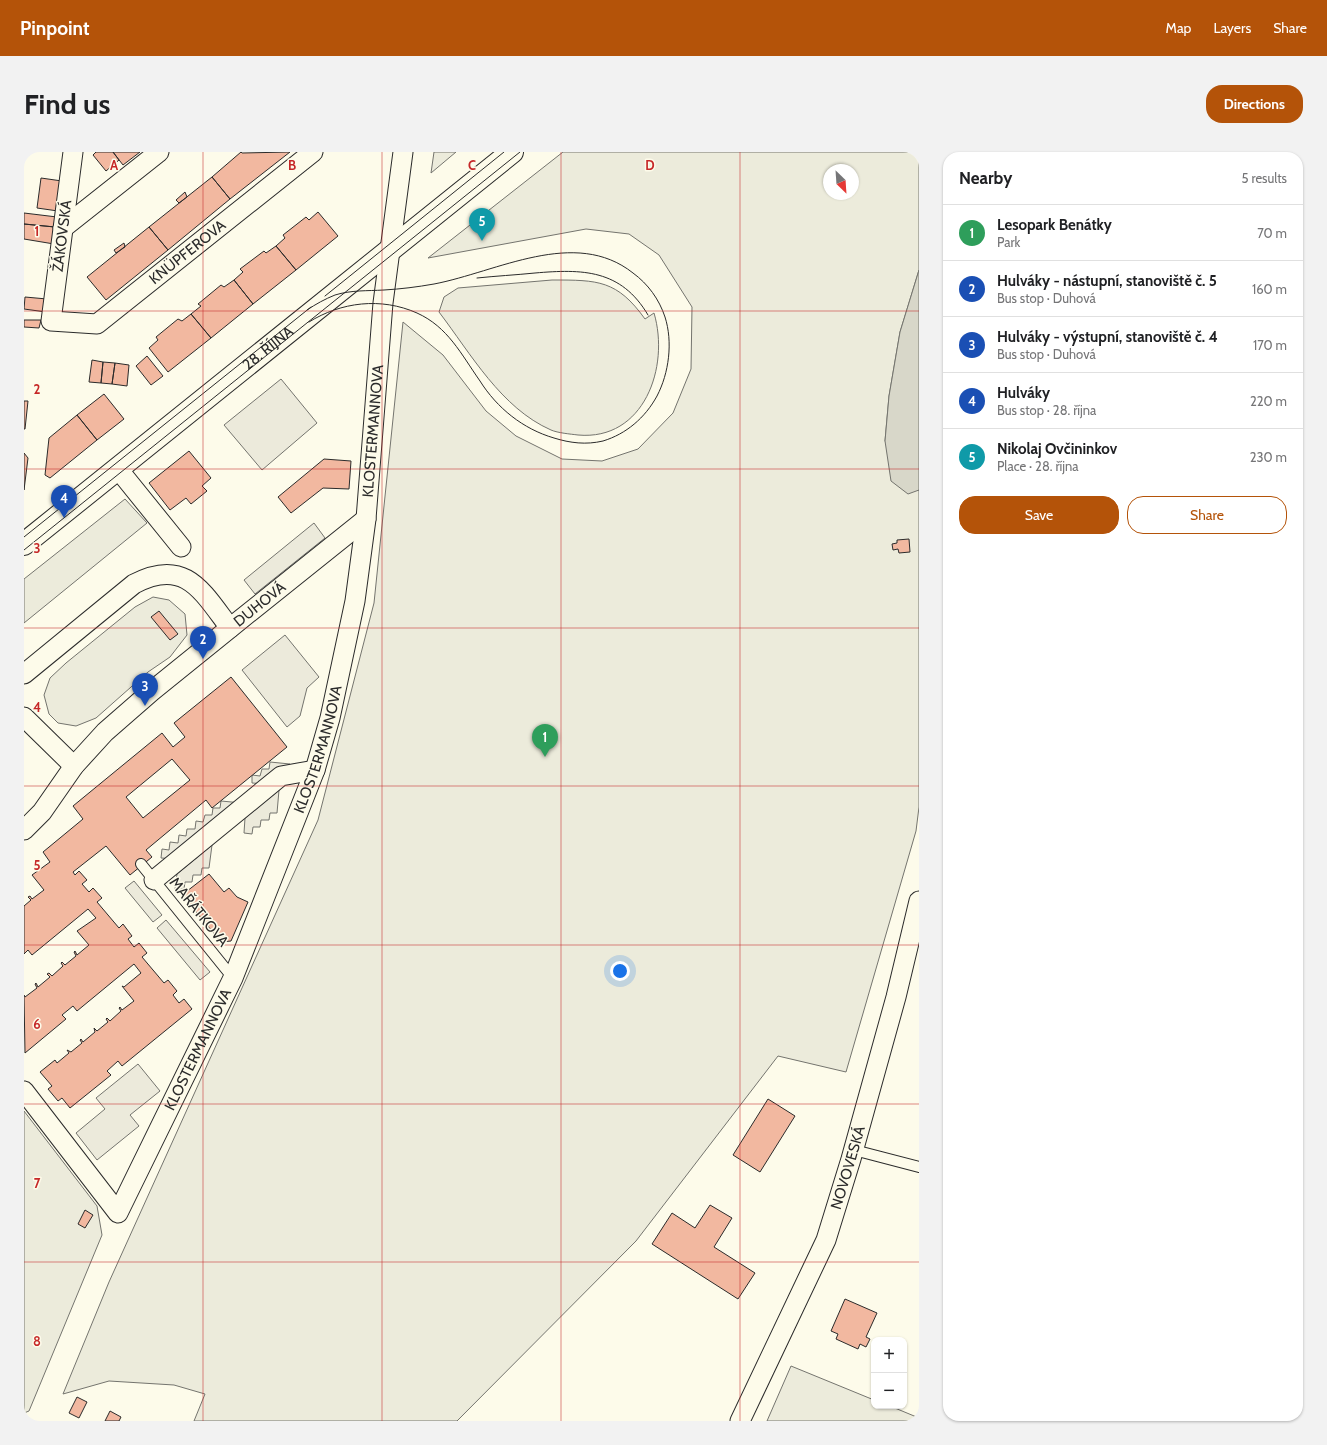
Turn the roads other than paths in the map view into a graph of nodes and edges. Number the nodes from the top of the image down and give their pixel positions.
1 (73, 152) edge
2 (158, 152) edge
3 (313, 152) edge
4 (403, 152) edge
5 (512, 152) edge
6 (63, 228) junction
7 (389, 250) junction
8 (51, 321) joint
9 (118, 469) junction
10 (366, 519) junction
11 (24, 544) edge
12 (181, 547) dead end
13 (230, 628) junction
14 (24, 674) edge
15 (24, 717) edge
16 (74, 766) junction
17 (315, 770) junction
18 (24, 830) edge
19 (141, 864) dead end
20 (154, 880) junction
21 (919, 901) edge
22 (233, 978) junction
23 (24, 1091) edge
24 (854, 1150) junction
25 (919, 1167) edge
26 (740, 1421) edge

1 - 6 street, ŽÁKOVSKÁ
2 - 6 street
3 - 8 street, KNÜPFEROVA
4 - 7 street, KLOSTERMANNOVA
5 - 7 main road, 28. ŘÍJNA
6 - 8 street, ŽÁKOVSKÁ
7 - 9 main road, 28. ŘÍJNA
7 - 10 street, KLOSTERMANNOVA
9 - 11 main road, 28. ŘÍJNA
9 - 12 street
10 - 13 street, DUHOVÁ
10 - 17 street, KLOSTERMANNOVA
13 - 14 street
13 - 16 street, DUHOVÁ
15 - 16 street
16 - 18 street, DUHOVÁ
17 - 20 street
17 - 22 street, KLOSTERMANNOVA
19 - 20 lane, MAŘÁTKOVA
20 - 22 lane, MAŘÁTKOVA
21 - 24 street, NOVOVESKÁ
22 - 23 street, KLOSTERMANNOVA
24 - 25 lane
24 - 26 street, NOVOVESKÁ

